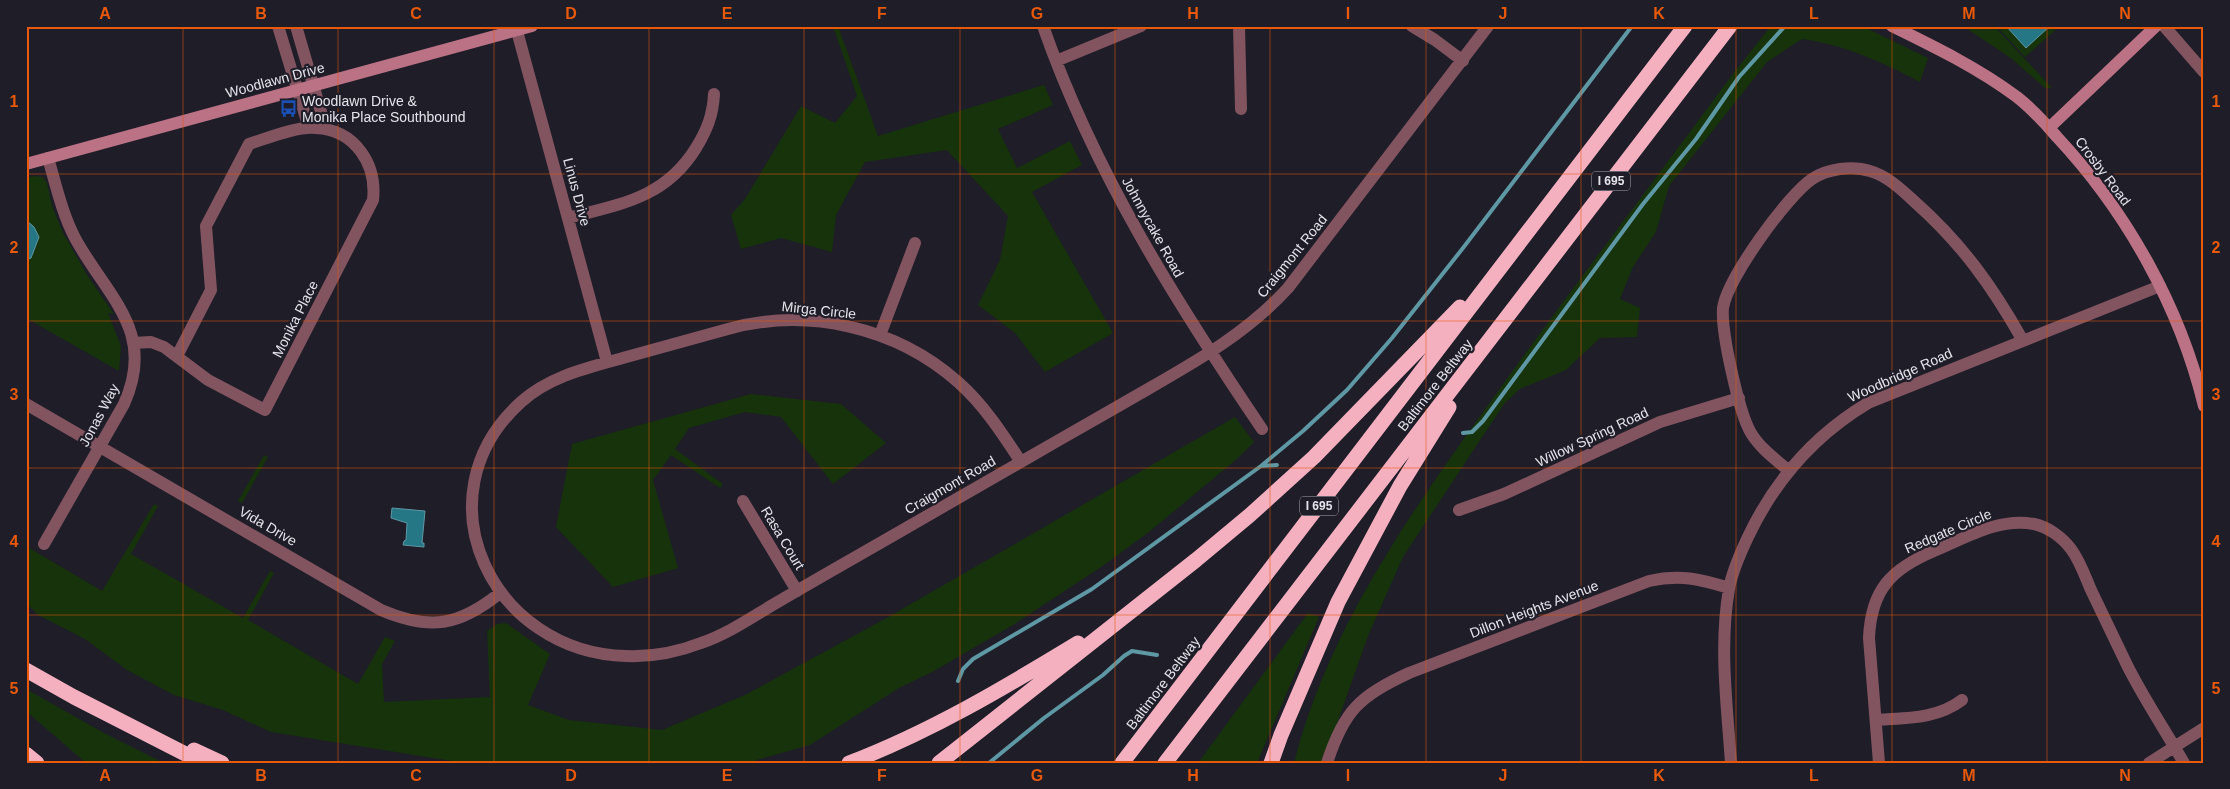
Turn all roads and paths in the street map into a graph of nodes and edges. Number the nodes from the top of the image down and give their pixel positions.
1 (278, 26) edge
2 (296, 26) edge
3 (532, 26) edge
4 (1043, 26) edge
5 (1141, 26) edge
6 (1239, 26) edge
7 (1412, 26) edge
8 (1488, 26) edge
9 (1685, 26) edge
10 (1730, 26) edge
11 (1892, 26) edge
12 (2156, 26) edge
13 (2164, 26) edge
14 (517, 30) junction
15 (1056, 61) junction
16 (1463, 61) junction
17 (2204, 72) edge
18 (313, 85) junction
19 (297, 90) junction
20 (714, 94) dead end
21 (1241, 109) dead end
22 (317, 128) junction
23 (2049, 128) junction
24 (48, 158) junction
25 (26, 164) edge
26 (568, 218) junction
27 (915, 243) dead end
28 (1516, 249) junction
29 (2160, 286) junction
30 (880, 335) junction
31 (1492, 336) junction
32 (2022, 339) junction
33 (133, 343) junction
34 (1210, 353) junction
35 (176, 356) junction
36 (608, 362) junction
37 (1739, 398) junction
38 (26, 404) edge
39 (517, 405) joint
40 (2204, 406) edge
41 (1262, 429) dead end
42 (100, 446) junction
43 (1021, 462) junction
44 (1788, 470) junction
45 (743, 501) dead end
46 (1459, 510) dead end
47 (44, 544) dead end
48 (1729, 588) junction
49 (796, 591) junction
50 (500, 593) junction
51 (1141, 604) junction
52 (26, 670) edge
53 (1306, 678) junction
54 (74, 697) junction
55 (1962, 700) dead end
56 (1876, 720) junction
57 (2204, 728) edge
58 (2174, 746) junction
59 (26, 754) edge
60 (37, 763) edge
61 (203, 763) edge
62 (222, 763) edge
63 (849, 763) edge
64 (939, 763) edge
65 (1122, 763) edge
66 (1165, 763) edge
67 (1271, 763) edge
68 (1281, 763) edge
69 (1327, 763) edge
70 (1732, 763) edge
71 (1879, 763) edge
72 (2149, 763) edge
73 (2184, 763) edge

1 - 19 street
2 - 18 street
3 - 14 main road, Woodlawn Drive
4 - 15 street, Johnnycake Road
5 - 15 street
6 - 21 street
7 - 16 street
8 - 16 street, Craigmont Road
9 - 28 highway, Baltimore Beltway / I 695
10 - 31 highway, Baltimore Beltway / I 695
11 - 23 main road, Crosby Road
12 - 23 main road
13 - 17 street
14 - 18 main road, Woodlawn Drive
14 - 26 street, Linus Drive
15 - 34 street, Johnnycake Road
16 - 34 street, Craigmont Road
18 - 19 main road, Woodlawn Drive
18 - 22 street
19 - 22 street
19 - 24 main road, Woodlawn Drive
20 - 26 street
22 - 35 street
22 - 35 street, Monika Place
23 - 29 main road, Crosby Road
24 - 25 main road, Woodlawn Drive
24 - 33 street, Jonas Way
26 - 36 street, Linus Drive
27 - 30 street
28 - 51 highway
28 - 65 highway, Baltimore Beltway / I 695
29 - 32 street, Woodbridge Road
29 - 40 main road, Crosby Road
30 - 36 street, Mirga Circle
30 - 43 street, Mirga Circle
31 - 53 highway
31 - 66 highway, Baltimore Beltway / I 695
32 - 37 street
32 - 44 street, Woodbridge Road
33 - 35 street, Monika Place
33 - 42 street, Jonas Way
34 - 41 street, Johnnycake Road
34 - 43 street, Craigmont Road
36 - 39 street, Mirga Circle
37 - 44 street
37 - 46 street, Willow Spring Road
38 - 42 street, Vida Drive
39 - 50 street, Craigmont Road
42 - 47 street, Jonas Way
42 - 50 street, Vida Drive
43 - 49 street, Craigmont Road
44 - 48 street, Woodbridge Road
45 - 49 street, Rasa Court
48 - 69 street, Dillon Heights Avenue
48 - 70 street, Woodbridge Road
49 - 50 street, Craigmont Road
51 - 63 highway
51 - 64 highway
52 - 54 highway
53 - 67 highway
53 - 68 highway
54 - 61 highway
54 - 62 highway
55 - 56 street
56 - 58 street, Redgate Circle
56 - 71 street, Redgate Circle
57 - 58 street
58 - 72 street
58 - 73 street, Redgate Circle
59 - 60 highway

